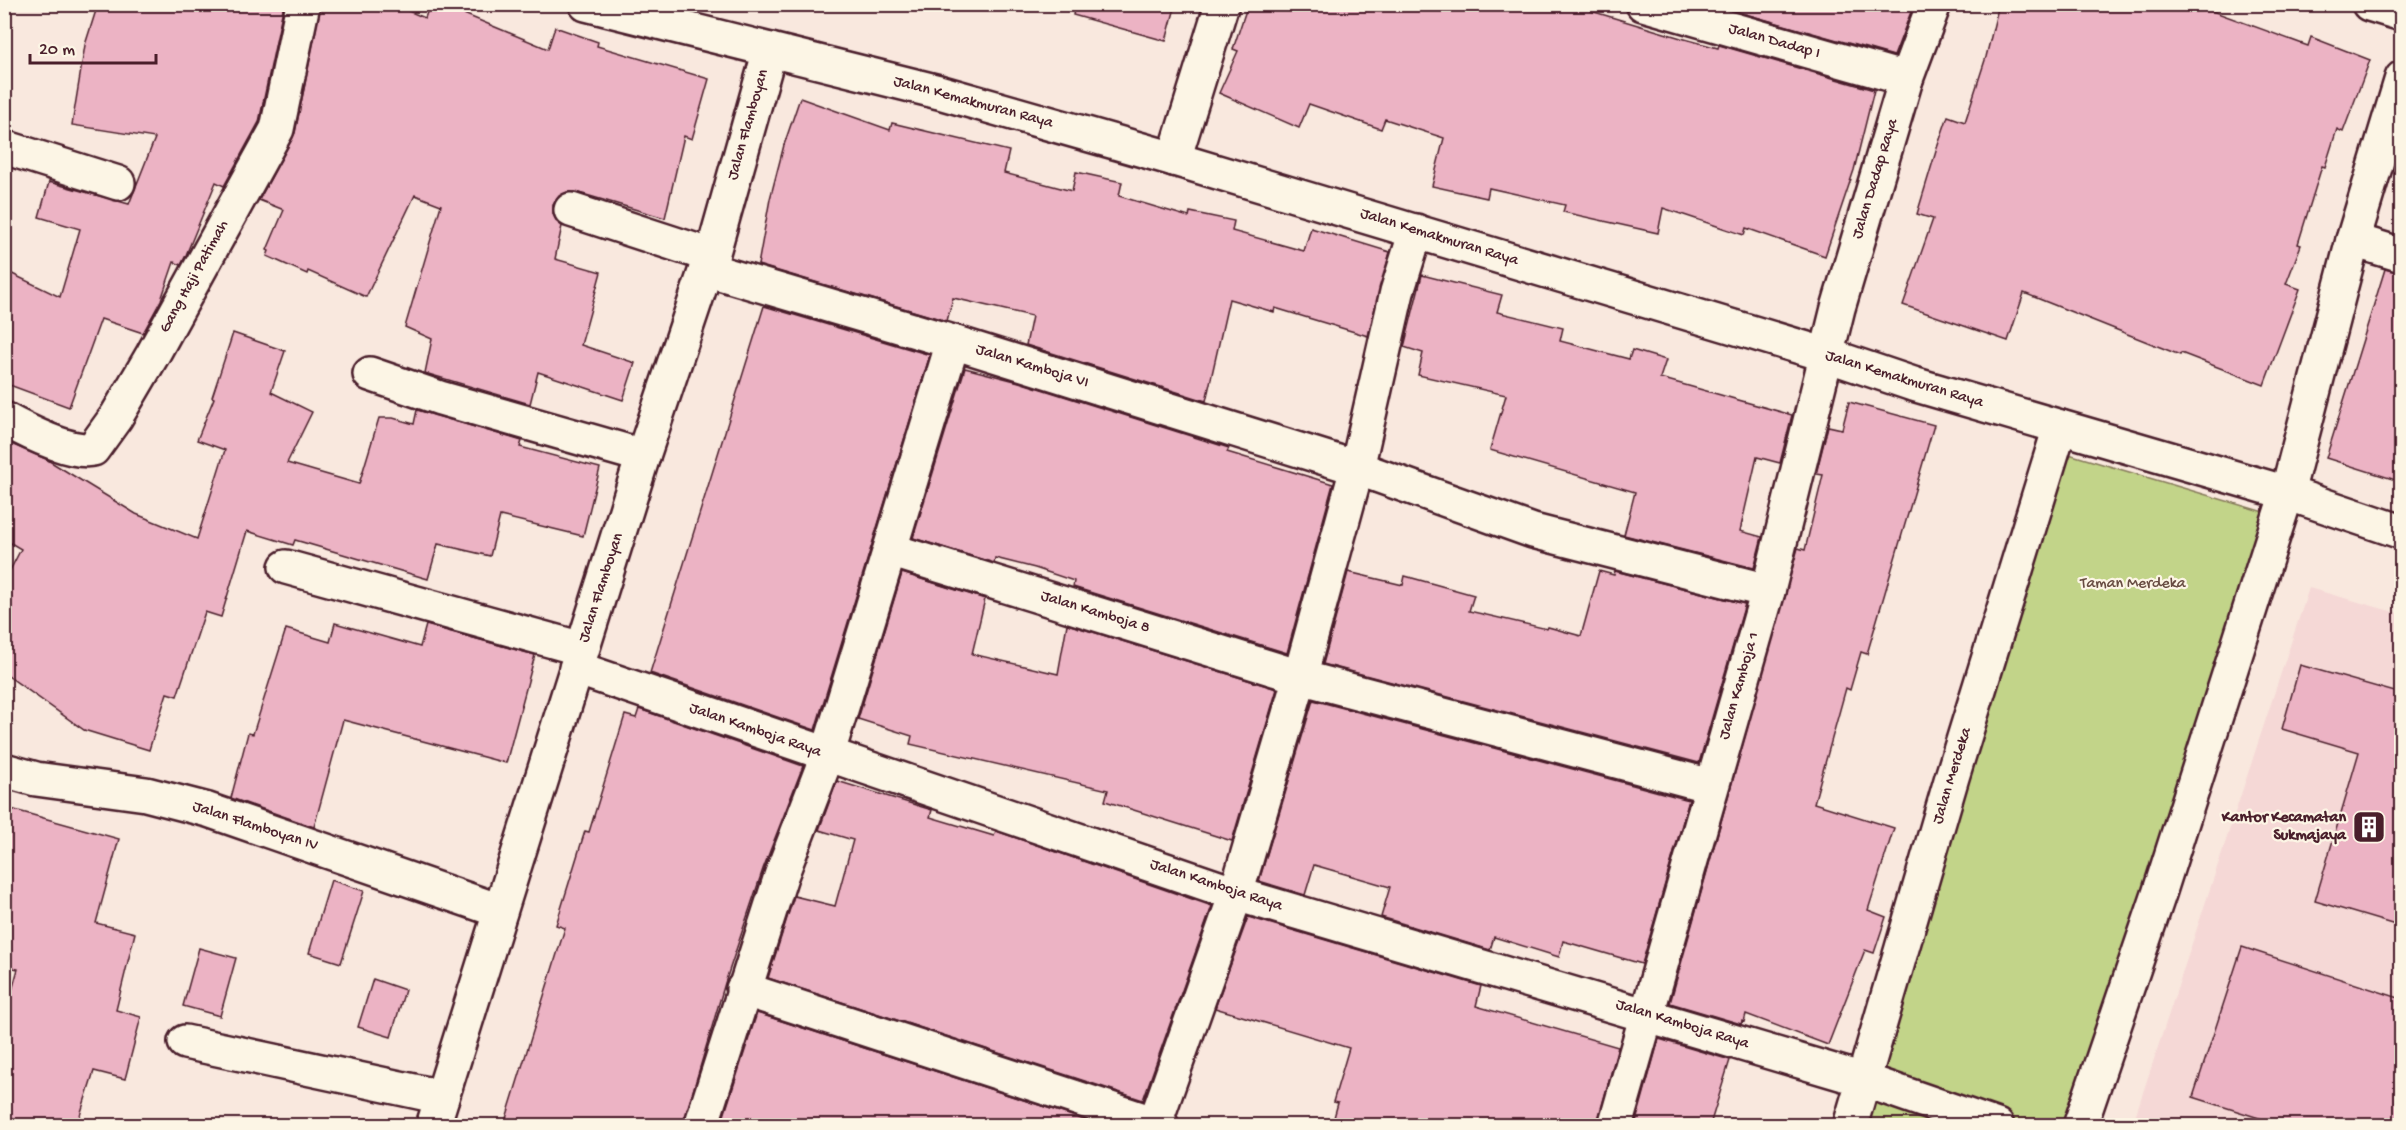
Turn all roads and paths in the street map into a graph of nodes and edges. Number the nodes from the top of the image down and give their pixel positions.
1 (303, 4) edge
2 (586, 4) edge
3 (1222, 4) edge
4 (1643, 4) edge
5 (1934, 4) edge
6 (2369, 4) edge
7 (1693, 12) edge
8 (2402, 15) edge
9 (770, 50) junction
10 (2402, 78) edge
11 (1906, 79) junction
12 (4, 147) edge
13 (1174, 159) junction
14 (118, 183) dead end
15 (571, 210) dead end
16 (1416, 231) junction
17 (2353, 240) junction
18 (2402, 255) edge
19 (709, 262) junction
20 (953, 342) junction
21 (1827, 355) junction
22 (370, 374) dead end
23 (4, 419) edge
24 (2060, 427) junction
25 (643, 456) junction
26 (1357, 468) junction
27 (2287, 493) junction
28 (2402, 532) edge
29 (890, 550) junction
30 (286, 567) dead end
31 (1768, 591) junction
32 (579, 659) junction
33 (1300, 677) junction
34 (827, 756) junction
35 (4, 770) edge
36 (1711, 786) junction
37 (1236, 894) junction
38 (500, 911) junction
39 (743, 989) junction
40 (1647, 1014) junction
41 (185, 1042) dead end
42 (1864, 1080) junction
43 (437, 1111) edge
44 (701, 1125) edge
45 (1157, 1125) edge
46 (1615, 1125) edge
47 (1850, 1125) edge
48 (1997, 1125) edge
49 (2080, 1125) edge

1 - 23 street, Gang Haji Patimah
2 - 9 street, Jalan Kemakmuran Raya
3 - 13 street
4 - 7 street, Jalan Dadap I
5 - 11 street, Jalan Dadap Raya
6 - 8 street
7 - 11 street, Jalan Dadap I
9 - 13 street, Jalan Kemakmuran Raya
9 - 19 street, Jalan Flamboyan
10 - 17 street
11 - 21 street, Jalan Dadap Raya
12 - 14 street
13 - 16 street, Jalan Kemakmuran Raya
15 - 19 street, Jalan Kamboja VI
16 - 21 street, Jalan Kemakmuran Raya
16 - 26 street
17 - 18 street
17 - 27 street
19 - 20 street, Jalan Kamboja VI
19 - 25 street, Jalan Flamboyan
20 - 26 street, Jalan Kamboja VI
20 - 29 street
21 - 24 street, Jalan Kemakmuran Raya
21 - 31 street, Jalan Kamboja 1
22 - 25 street
24 - 27 street, Jalan Kemakmuran Raya
24 - 42 street, Jalan Merdeka
25 - 32 street, Jalan Flamboyan
26 - 31 street, Jalan Kamboja VI
26 - 33 street
27 - 28 street, Jalan Kemakmuran Raya
27 - 49 street
29 - 33 street, Jalan Kamboja 8
29 - 34 street
30 - 32 street, Jalan Kamboja Raya
31 - 36 street, Jalan Kamboja 1
32 - 34 street, Jalan Kamboja Raya
32 - 38 street, Jalan Flamboyan
33 - 36 street, Jalan Kamboja 8
33 - 37 street
34 - 37 street, Jalan Kamboja Raya
34 - 39 street
35 - 38 street, Jalan Flamboyan IV
36 - 40 street, Jalan Kamboja 1
37 - 40 street, Jalan Kamboja Raya
37 - 45 street
38 - 43 street, Jalan Flamboyan
39 - 44 street
39 - 45 street
40 - 42 street, Jalan Kamboja Raya
40 - 46 street, Jalan Kamboja 1
41 - 43 street
42 - 47 street, Jalan Merdeka
42 - 48 street, Jalan Kamboja Raya

